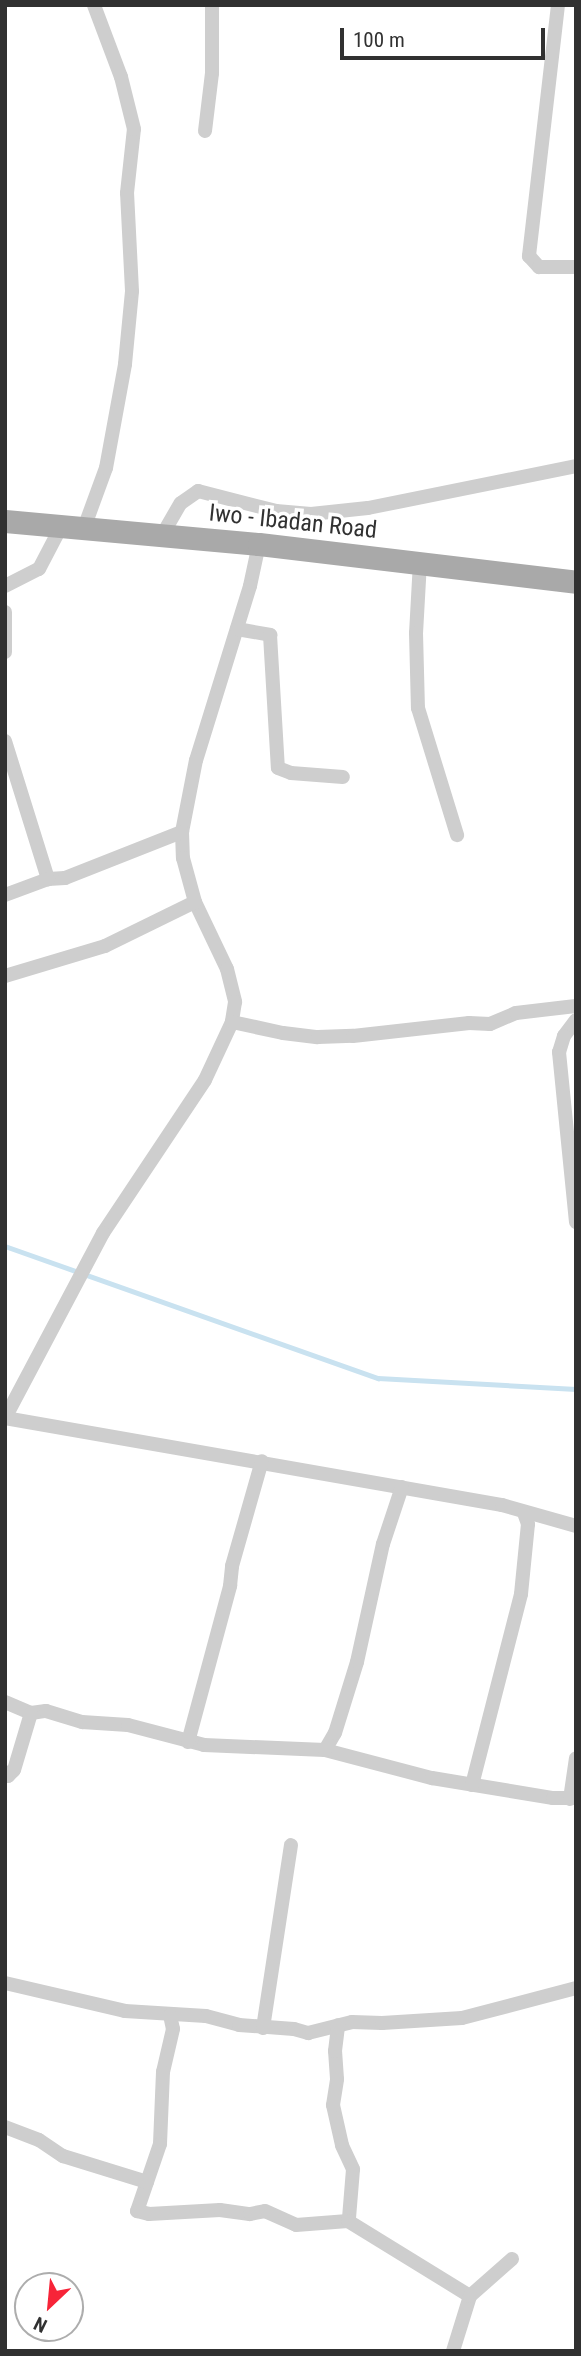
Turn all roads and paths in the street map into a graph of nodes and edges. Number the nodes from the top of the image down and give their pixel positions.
1 (94, 5) edge
2 (212, 5) edge
3 (558, 5) edge
4 (205, 131) dead end
5 (576, 267) edge
6 (576, 466) edge
7 (5, 521) edge
8 (61, 527) junction
9 (84, 528) junction
10 (161, 537) junction
11 (259, 544) junction
12 (420, 562) junction
13 (576, 582) edge
14 (5, 586) edge
15 (5, 612) edge
16 (237, 629) junction
17 (5, 652) edge
18 (5, 741) edge
19 (343, 777) dead end
20 (183, 832) junction
21 (457, 835) dead end
22 (48, 879) junction
23 (5, 895) edge
24 (195, 902) junction
25 (5, 976) edge
26 (576, 1006) edge
27 (576, 1020) edge
28 (232, 1022) junction
29 (576, 1222) edge
30 (262, 1461) junction
31 (402, 1487) junction
32 (524, 1513) junction
33 (576, 1526) edge
34 (5, 1702) edge
35 (32, 1713) junction
36 (188, 1742) junction
37 (325, 1750) junction
38 (576, 1758) edge
39 (5, 1772) edge
40 (472, 1786) junction
41 (573, 1799) edge
42 (291, 1845) dead end
43 (5, 1983) edge
44 (576, 1988) edge
45 (170, 2015) junction
46 (338, 2025) junction
47 (263, 2028) junction
48 (5, 2127) edge
49 (147, 2182) junction
50 (348, 2221) junction
51 (512, 2259) dead end
52 (470, 2297) junction
53 (453, 2351) edge

1 - 9 street
2 - 4 street
3 - 5 street
6 - 10 street
7 - 8 main road, Iwo - Ibadan Road
8 - 9 main road, Iwo - Ibadan Road
8 - 14 street
9 - 10 main road, Iwo - Ibadan Road
10 - 11 main road, Iwo - Ibadan Road
11 - 12 main road, Iwo - Ibadan Road
11 - 16 street
12 - 13 main road, Iwo - Ibadan Road
12 - 21 street
15 - 17 street
16 - 19 street
16 - 20 street
18 - 22 street
20 - 22 street
20 - 24 street
22 - 23 street
24 - 25 street
24 - 28 street
26 - 28 street
27 - 29 street
28 - 30 street
30 - 31 street
30 - 36 street
31 - 32 street
31 - 37 street
32 - 33 street
32 - 40 street
34 - 35 street
35 - 36 street
35 - 39 street
36 - 37 street
37 - 40 street
38 - 41 street
40 - 41 street
42 - 47 street
43 - 45 street
44 - 46 street
45 - 47 street
45 - 49 street
46 - 47 street
46 - 50 street
48 - 49 street
49 - 50 street
50 - 52 street
51 - 52 street
52 - 53 street

